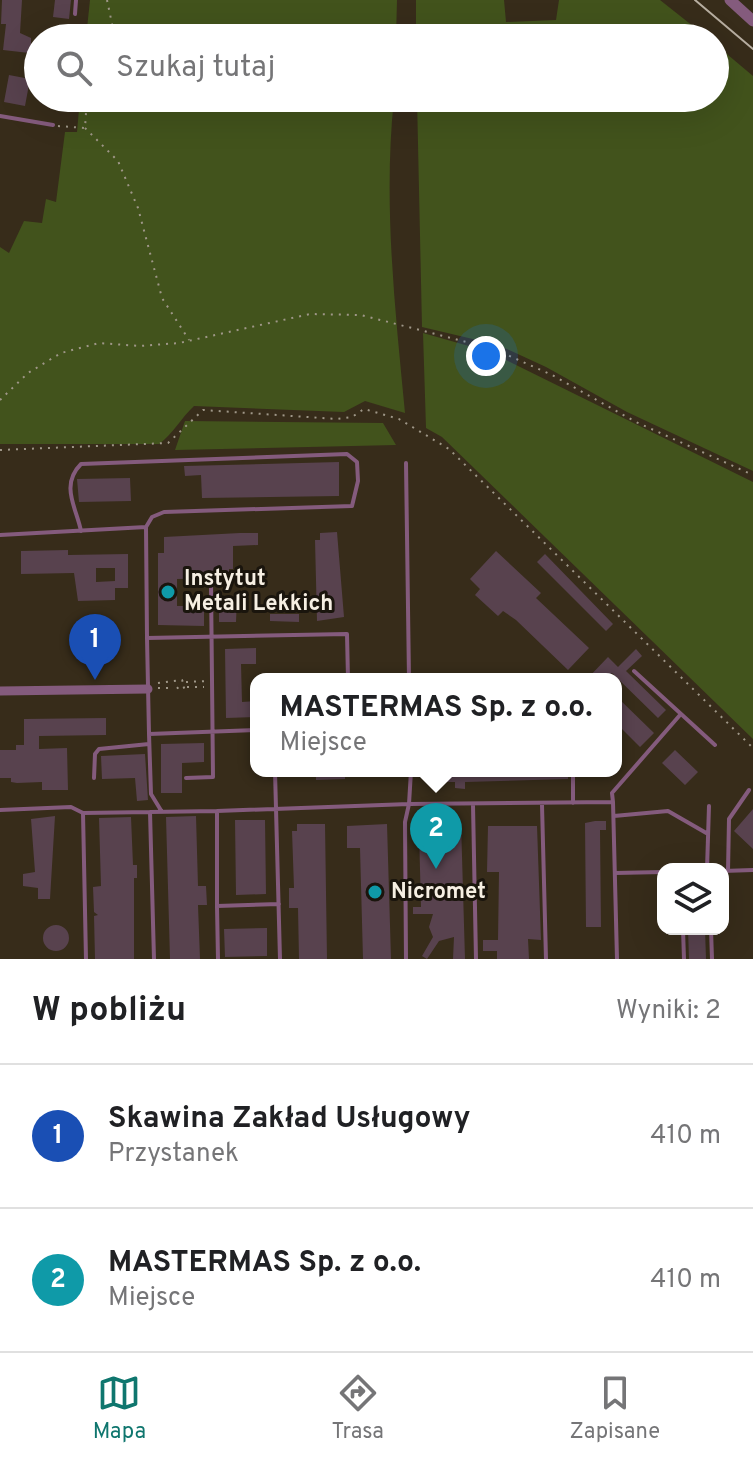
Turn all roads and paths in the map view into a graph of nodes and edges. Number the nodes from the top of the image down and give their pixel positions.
1 (76, 0) edge
2 (107, 0) edge
3 (730, 0) edge
4 (75, 14) dead end
5 (753, 21) edge
6 (112, 24) edge
7 (86, 112) edge
8 (0, 116) edge
9 (53, 125) joint
10 (85, 128) junction
11 (190, 341) junction
12 (0, 400) edge
13 (0, 450) edge
14 (406, 463) dead end
15 (753, 475) edge
16 (146, 527) junction
17 (81, 531) junction
18 (0, 535) edge
19 (185, 583) dead end
20 (210, 637) junction
21 (147, 638) junction
22 (634, 671) dead end
23 (348, 673) edge
24 (409, 673) edge
25 (184, 682) junction
26 (158, 683) dead end
27 (211, 684) junction
28 (176, 686) junction
29 (185, 687) junction
30 (153, 688) junction
31 (0, 691) edge
32 (680, 715) junction
33 (250, 730) edge
34 (211, 732) junction
35 (149, 734) junction
36 (149, 744) junction
37 (715, 745) dead end
38 (753, 748) edge
39 (275, 777) edge
40 (411, 777) edge
41 (573, 777) edge
42 (94, 778) dead end
43 (186, 778) dead end
44 (749, 790) dead end
45 (613, 802) junction
46 (573, 803) junction
47 (409, 804) junction
48 (473, 805) junction
49 (542, 805) junction
50 (709, 806) dead end
51 (0, 810) edge
52 (277, 810) junction
53 (217, 811) junction
54 (150, 812) junction
55 (162, 812) junction
56 (83, 813) junction
57 (614, 816) junction
58 (708, 834) junction
59 (707, 863) edge
60 (726, 863) edge
61 (753, 870) edge
62 (729, 871) edge
63 (657, 872) edge
64 (615, 873) junction
65 (279, 904) junction
66 (217, 906) junction
67 (683, 935) edge
68 (711, 935) edge
69 (86, 959) edge
70 (154, 959) edge
71 (218, 959) edge
72 (280, 959) edge
73 (406, 959) edge
74 (476, 959) edge
75 (546, 959) edge
76 (617, 959) edge
77 (684, 959) edge
78 (712, 959) edge

1 - 4 lane
2 - 6 path
3 - 5 street
7 - 10 path
8 - 9 lane
9 - 10 path
10 - 11 path
11 - 12 path
11 - 15 path
13 - 38 path
14 - 24 lane
16 - 17 lane
16 - 17 lane
16 - 21 lane
17 - 18 lane
19 - 20 lane
20 - 21 lane
20 - 23 lane
20 - 27 lane
21 - 30 lane
22 - 32 lane
25 - 27 path
25 - 28 path
25 - 29 path
26 - 28 path
27 - 29 path
27 - 34 lane
28 - 29 path
28 - 30 path
30 - 31 street
30 - 35 lane
32 - 37 lane
32 - 45 lane
33 - 34 lane
34 - 35 lane
34 - 43 lane
35 - 36 lane
36 - 42 lane
36 - 55 lane
39 - 52 lane
40 - 47 lane
41 - 46 lane
44 - 60 lane
45 - 46 lane
45 - 57 lane
46 - 49 lane
47 - 48 lane
47 - 52 lane
47 - 73 lane
48 - 49 lane
48 - 74 lane
49 - 75 lane
50 - 58 lane
51 - 56 lane
52 - 53 lane
52 - 65 lane
53 - 55 lane
53 - 66 lane
54 - 55 lane
54 - 56 lane
54 - 70 lane
56 - 69 lane
57 - 58 lane
57 - 64 lane
58 - 59 lane
61 - 62 lane
63 - 64 lane
64 - 76 lane
65 - 66 lane
65 - 72 lane
66 - 71 lane
67 - 77 lane
68 - 78 lane

